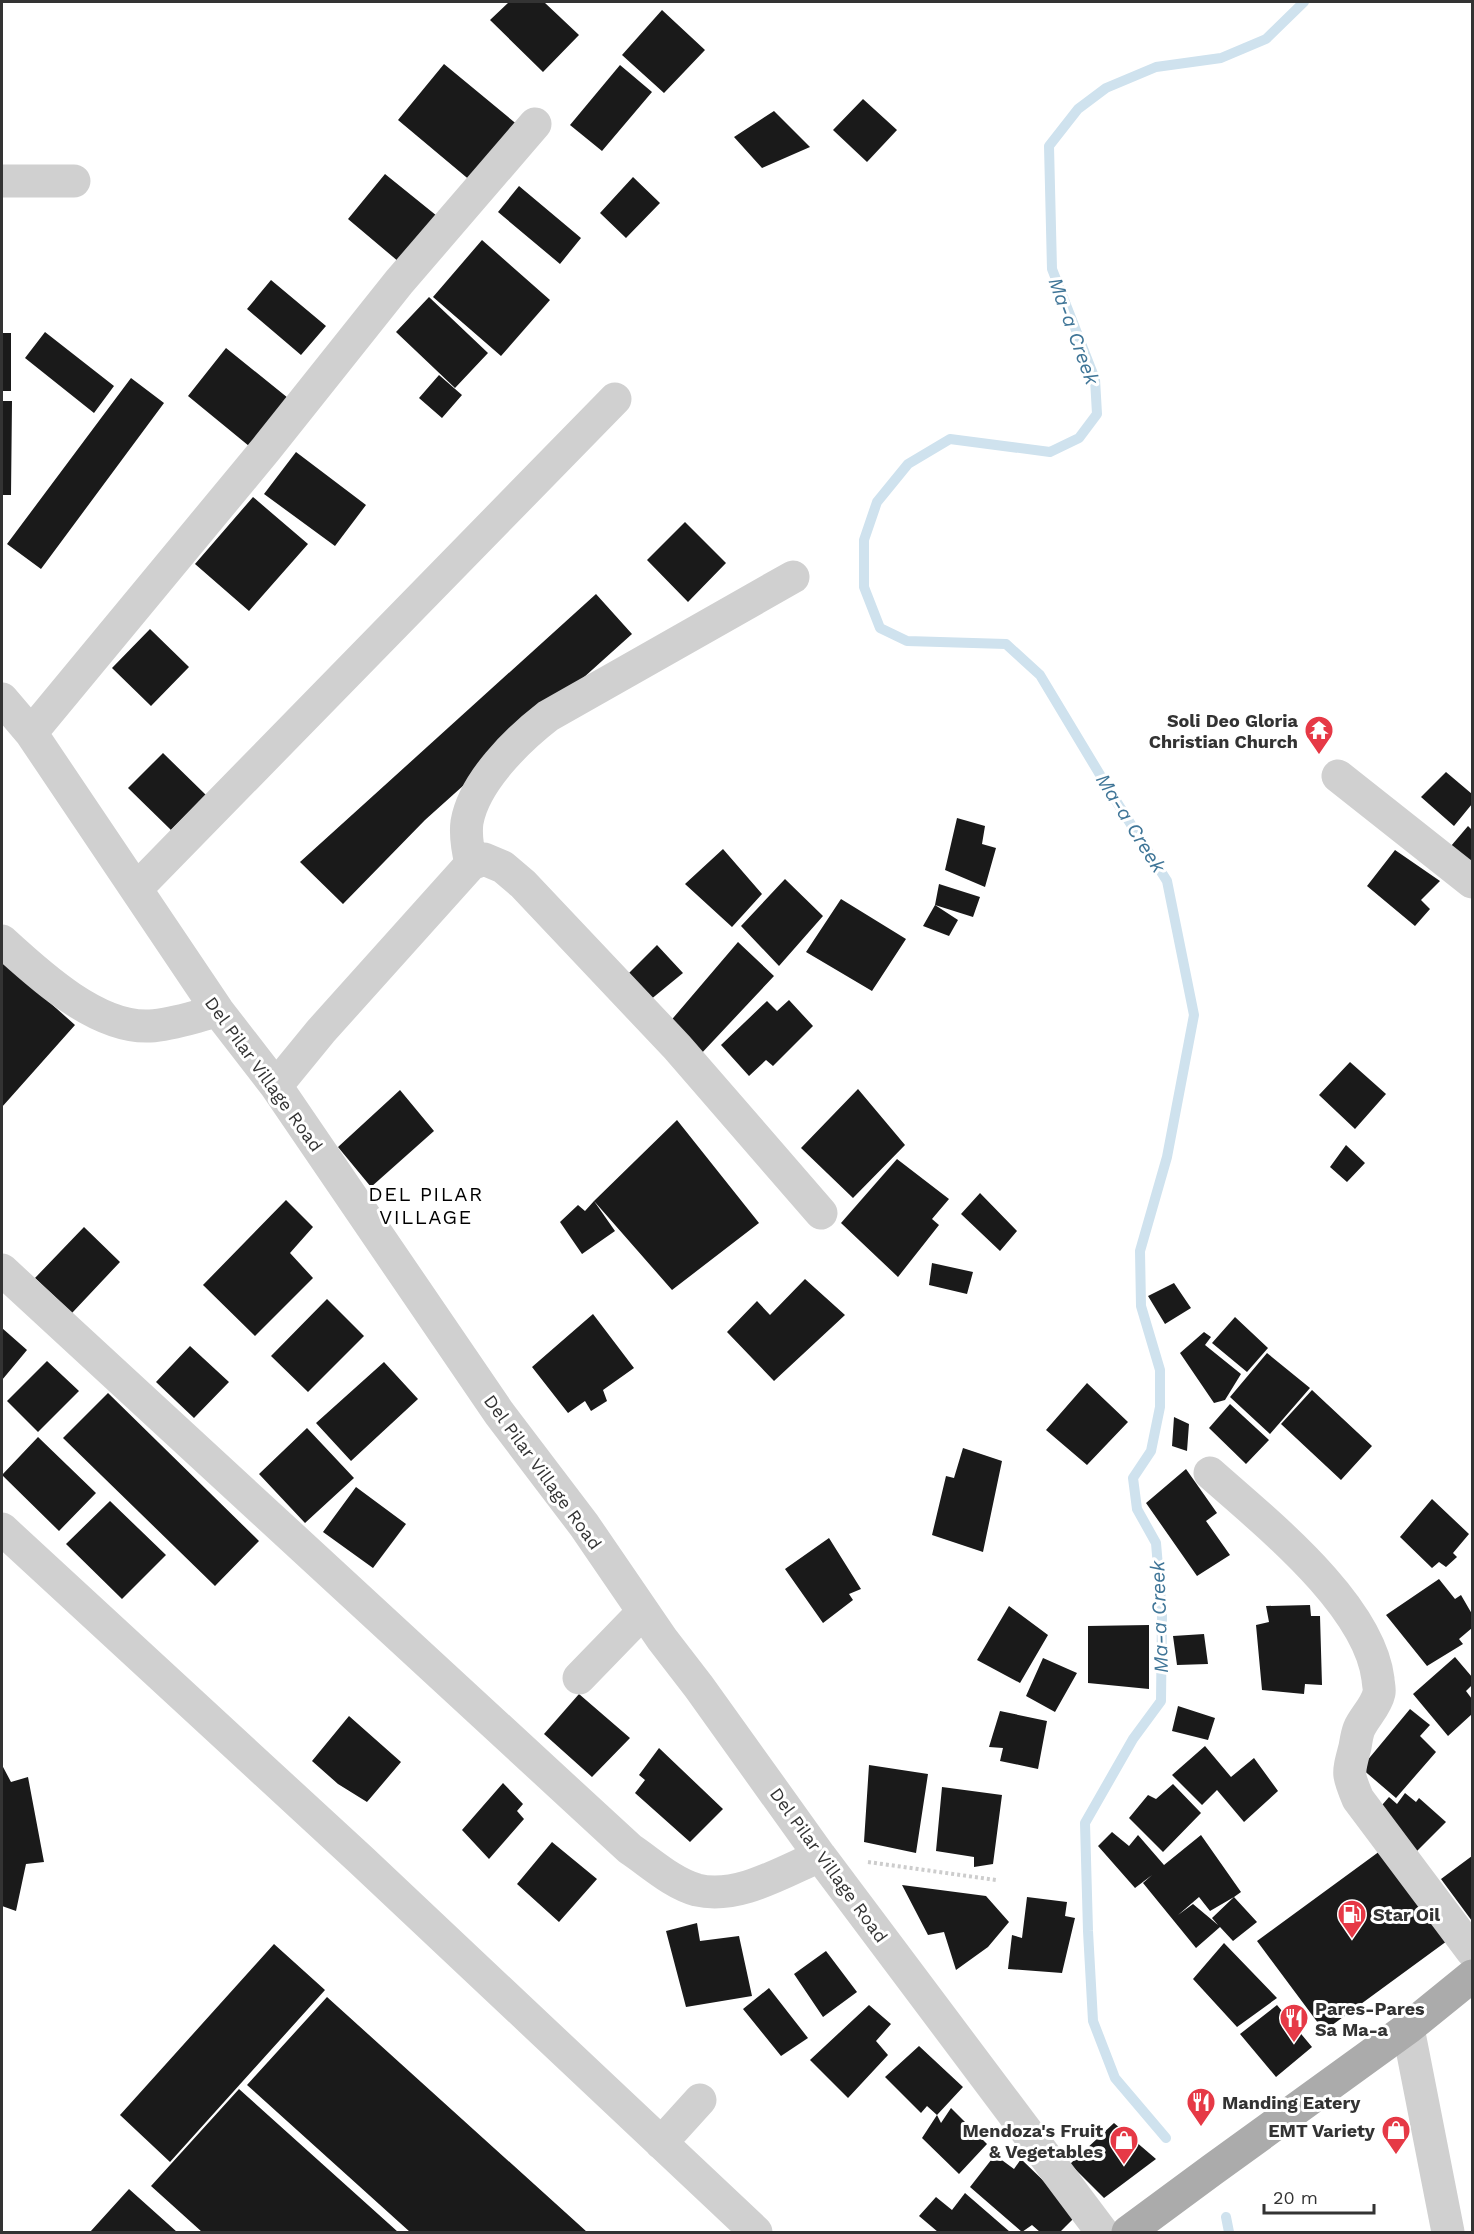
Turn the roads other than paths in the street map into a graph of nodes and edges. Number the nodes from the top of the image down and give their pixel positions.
1 (535, 124) dead end
2 (2, 181) edge
3 (74, 181) dead end
4 (615, 399) dead end
5 (793, 577) dead end
6 (2, 699) edge
7 (31, 733) junction
8 (1338, 776) dead end
9 (471, 864) junction
10 (1473, 882) edge
11 (136, 890) junction
12 (2, 941) edge
13 (218, 1011) junction
14 (276, 1086) junction
15 (821, 1213) dead end
16 (2, 1270) edge
17 (1210, 1473) dead end
18 (2, 1529) edge
19 (643, 1612) junction
20 (579, 1678) dead end
21 (820, 1856) junction
22 (1473, 1951) edge
23 (1473, 1976) edge
24 (1408, 2028) junction
25 (700, 2100) dead end
26 (661, 2143) junction
27 (756, 2232) edge
28 (1102, 2232) edge
29 (1128, 2232) edge
30 (1448, 2232) edge

1 - 7 street
2 - 3 street
4 - 11 street
5 - 9 street
6 - 7 street, Del Pilar Village Road
7 - 11 street, Del Pilar Village Road
8 - 10 street
9 - 14 street
9 - 15 street
11 - 13 street, Del Pilar Village Road
12 - 13 street
13 - 14 street, Del Pilar Village Road
14 - 19 street, Del Pilar Village Road
16 - 21 street
17 - 22 street
18 - 26 street
19 - 20 street
19 - 21 street, Del Pilar Village Road
21 - 28 street, Del Pilar Village Road
23 - 24 main road
24 - 29 main road
24 - 30 street
25 - 26 street
26 - 27 street

